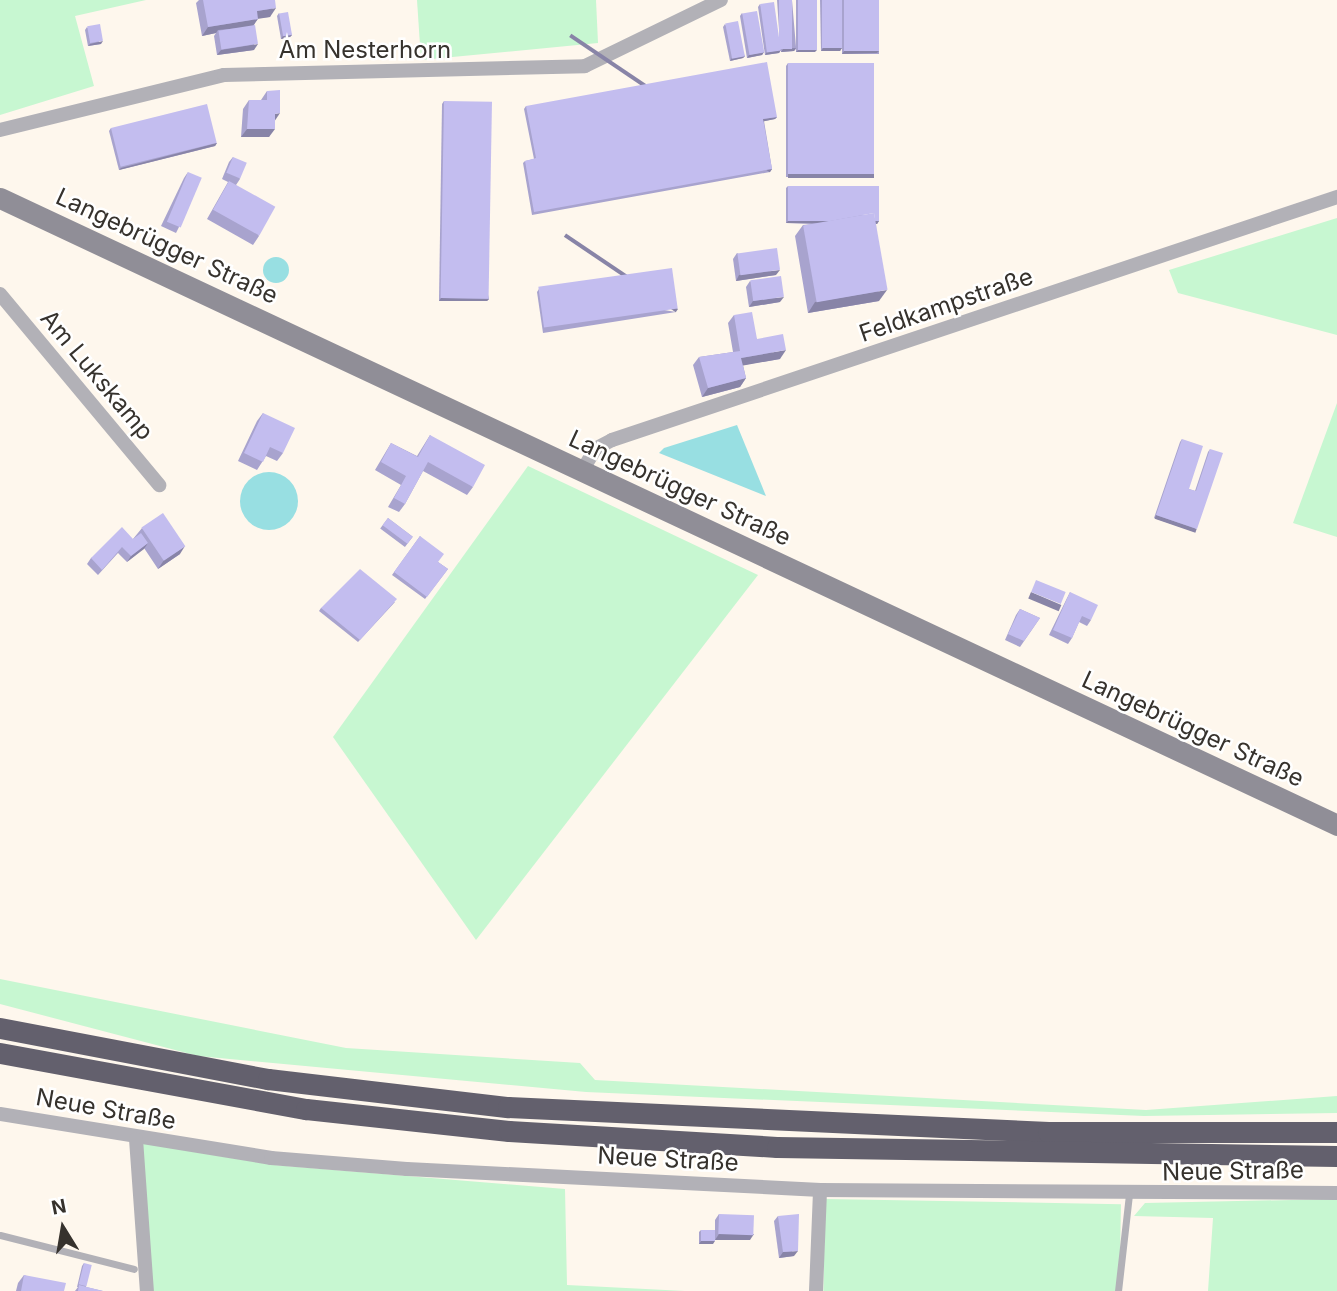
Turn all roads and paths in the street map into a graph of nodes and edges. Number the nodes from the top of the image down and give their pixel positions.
1 (722, 0) edge
2 (0, 130) edge
3 (1337, 197) edge
4 (0, 198) edge
5 (0, 294) edge
6 (582, 471) junction
7 (159, 485) dead end
8 (1337, 825) edge
9 (0, 1028) edge
10 (0, 1053) edge
11 (0, 1114) edge
12 (1337, 1132) edge
13 (136, 1139) junction
14 (1337, 1156) edge
15 (820, 1190) junction
16 (1337, 1193) edge
17 (1129, 1195) junction
18 (0, 1235) edge
19 (134, 1269) dead end
20 (147, 1291) edge
21 (816, 1291) edge
22 (1118, 1291) edge

1 - 2 street, Am Nesterhorn
3 - 6 street, Feldkampstraße
4 - 6 street, Langebrügger Straße
5 - 7 street, Am Lukskamp
6 - 8 street, Langebrügger Straße
9 - 12 highway
10 - 14 highway
11 - 13 street, Neue Straße
13 - 15 street, Neue Straße
13 - 20 street
15 - 17 street, Neue Straße
15 - 21 street
16 - 17 street, Neue Straße
17 - 22 lane
18 - 19 lane

